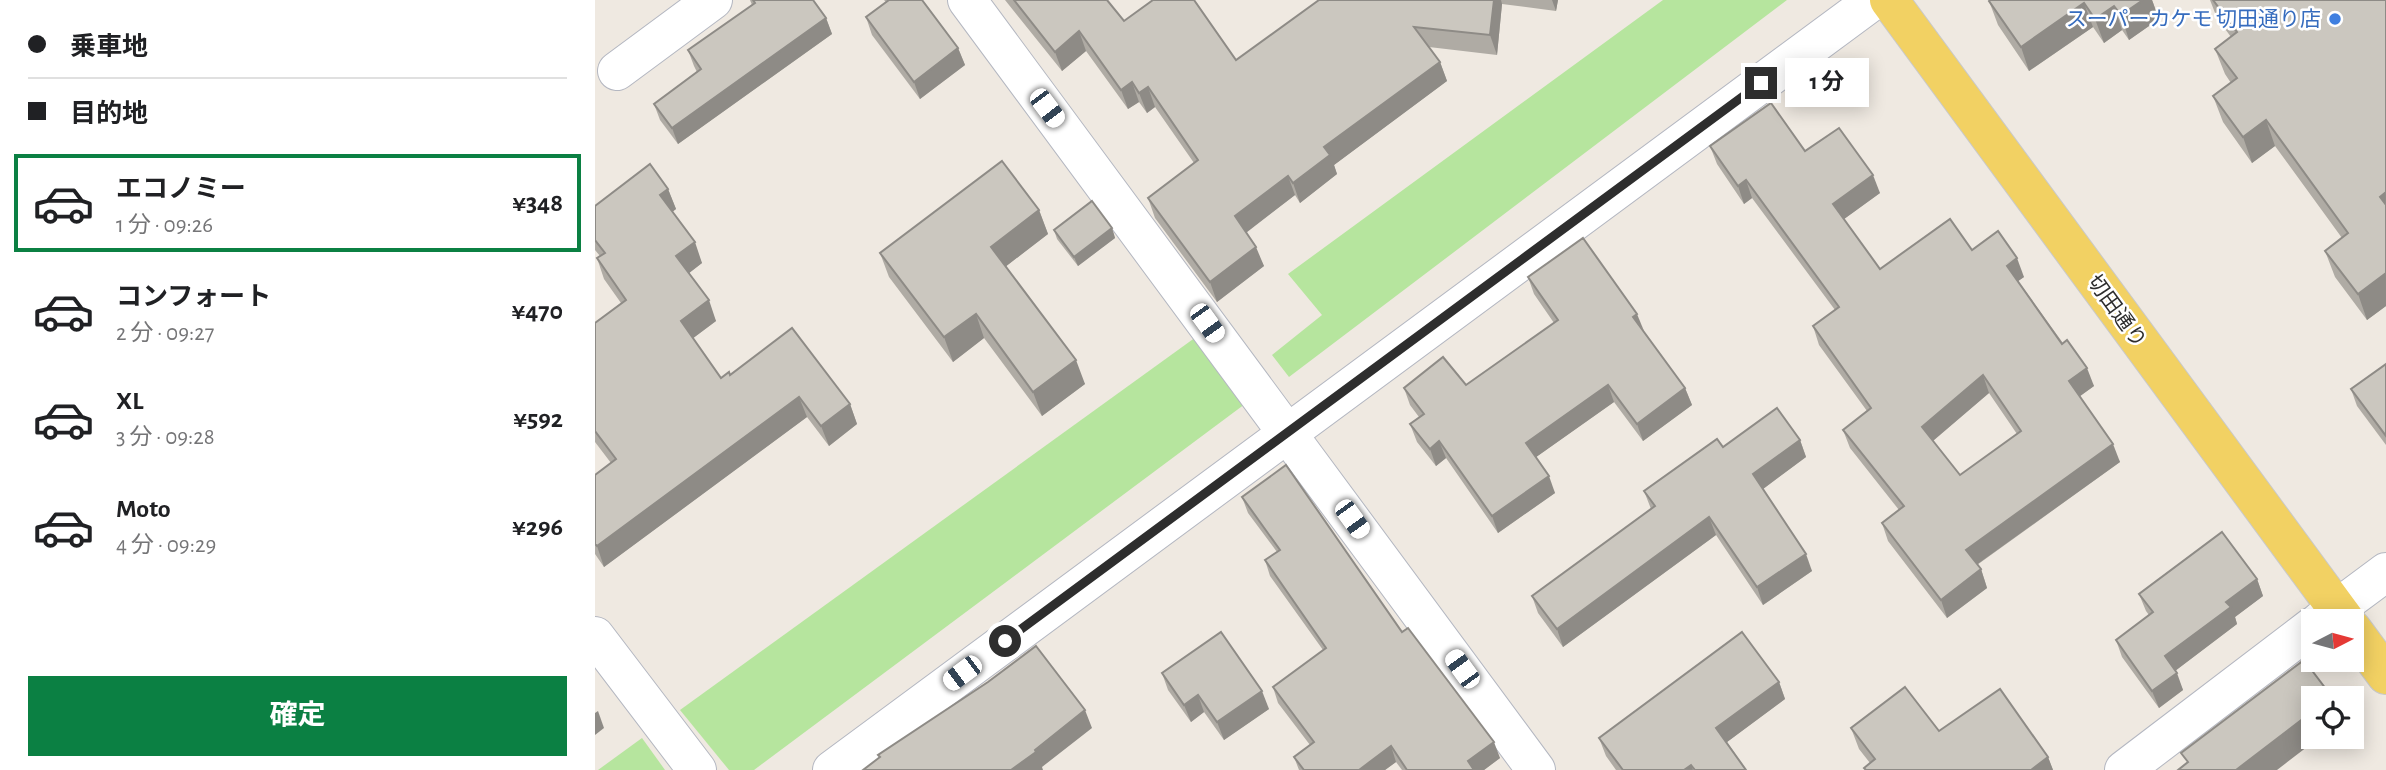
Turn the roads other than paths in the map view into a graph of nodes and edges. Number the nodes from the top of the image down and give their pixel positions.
1 (713, 0) edge
2 (967, 0) edge
3 (1874, 0) edge
4 (1889, 0) edge
5 (617, 71) dead end
6 (1287, 431) junction
7 (2386, 572) edge
8 (2325, 609) edge
9 (2347, 609) edge
10 (595, 636) edge
11 (2301, 644) edge
12 (2364, 652) edge
13 (2386, 675) edge
14 (697, 770) edge
15 (832, 770) edge
16 (1536, 770) edge
17 (2124, 770) edge

1 - 5 street
2 - 6 street
3 - 6 street
4 - 8 main road, 切田通り
6 - 15 street
6 - 16 street
7 - 9 street
10 - 14 street
11 - 17 street
12 - 13 main road, 切田通り

